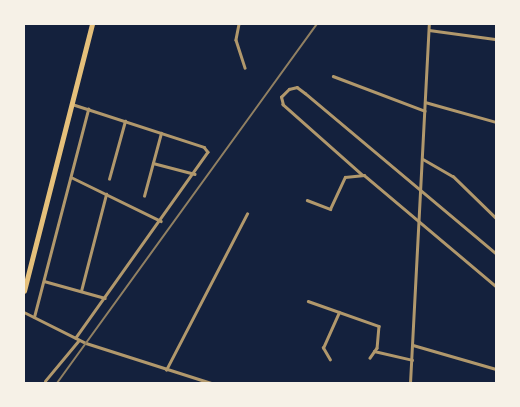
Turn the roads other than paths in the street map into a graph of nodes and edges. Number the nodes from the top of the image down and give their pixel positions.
1 (92, 24) edge
2 (239, 24) edge
3 (429, 24) edge
4 (428, 30) junction
5 (496, 39) edge
6 (245, 68) dead end
7 (334, 76) dead end
8 (425, 102) junction
9 (72, 104) junction
10 (88, 109) junction
11 (425, 112) junction
12 (125, 121) junction
13 (496, 122) edge
14 (160, 133) junction
15 (423, 159) junction
16 (153, 163) junction
17 (194, 174) junction
18 (362, 175) junction
19 (71, 176) junction
20 (109, 179) dead end
21 (421, 192) junction
22 (106, 194) junction
23 (144, 196) dead end
24 (307, 200) dead end
25 (247, 214) dead end
26 (496, 218) edge
27 (161, 221) junction
28 (420, 221) junction
29 (496, 253) edge
30 (44, 280) junction
31 (496, 286) edge
32 (24, 291) edge
33 (80, 291) junction
34 (105, 298) junction
35 (308, 301) dead end
36 (24, 312) edge
37 (339, 312) junction
38 (34, 318) junction
39 (78, 339) junction
40 (413, 345) junction
41 (374, 351) junction
42 (370, 358) dead end
43 (330, 360) dead end
44 (412, 360) junction
45 (496, 369) edge
46 (166, 370) junction
47 (45, 380) dead end
48 (211, 383) edge
49 (410, 383) edge

1 - 9 highway
2 - 6 street
3 - 4 street
4 - 5 street
4 - 8 street
7 - 11 street
8 - 11 street
8 - 13 street
9 - 10 street
9 - 32 highway
10 - 12 street
10 - 19 street
11 - 15 street
12 - 14 street
12 - 20 street
14 - 16 street
14 - 17 street
15 - 21 street
15 - 26 street
16 - 17 street
16 - 23 street
17 - 27 street
18 - 21 street
18 - 24 street
18 - 28 street
19 - 22 street
19 - 30 street
21 - 28 street
21 - 29 street
22 - 27 street
22 - 33 street
25 - 46 street
27 - 34 street
28 - 31 street
28 - 40 street
30 - 33 street
30 - 38 street
33 - 34 street
34 - 39 street
35 - 37 street
36 - 38 street
37 - 41 street
37 - 43 street
38 - 39 street
39 - 46 street
39 - 47 street
40 - 44 street
40 - 45 street
41 - 42 street
41 - 44 street
44 - 49 street
46 - 48 street

